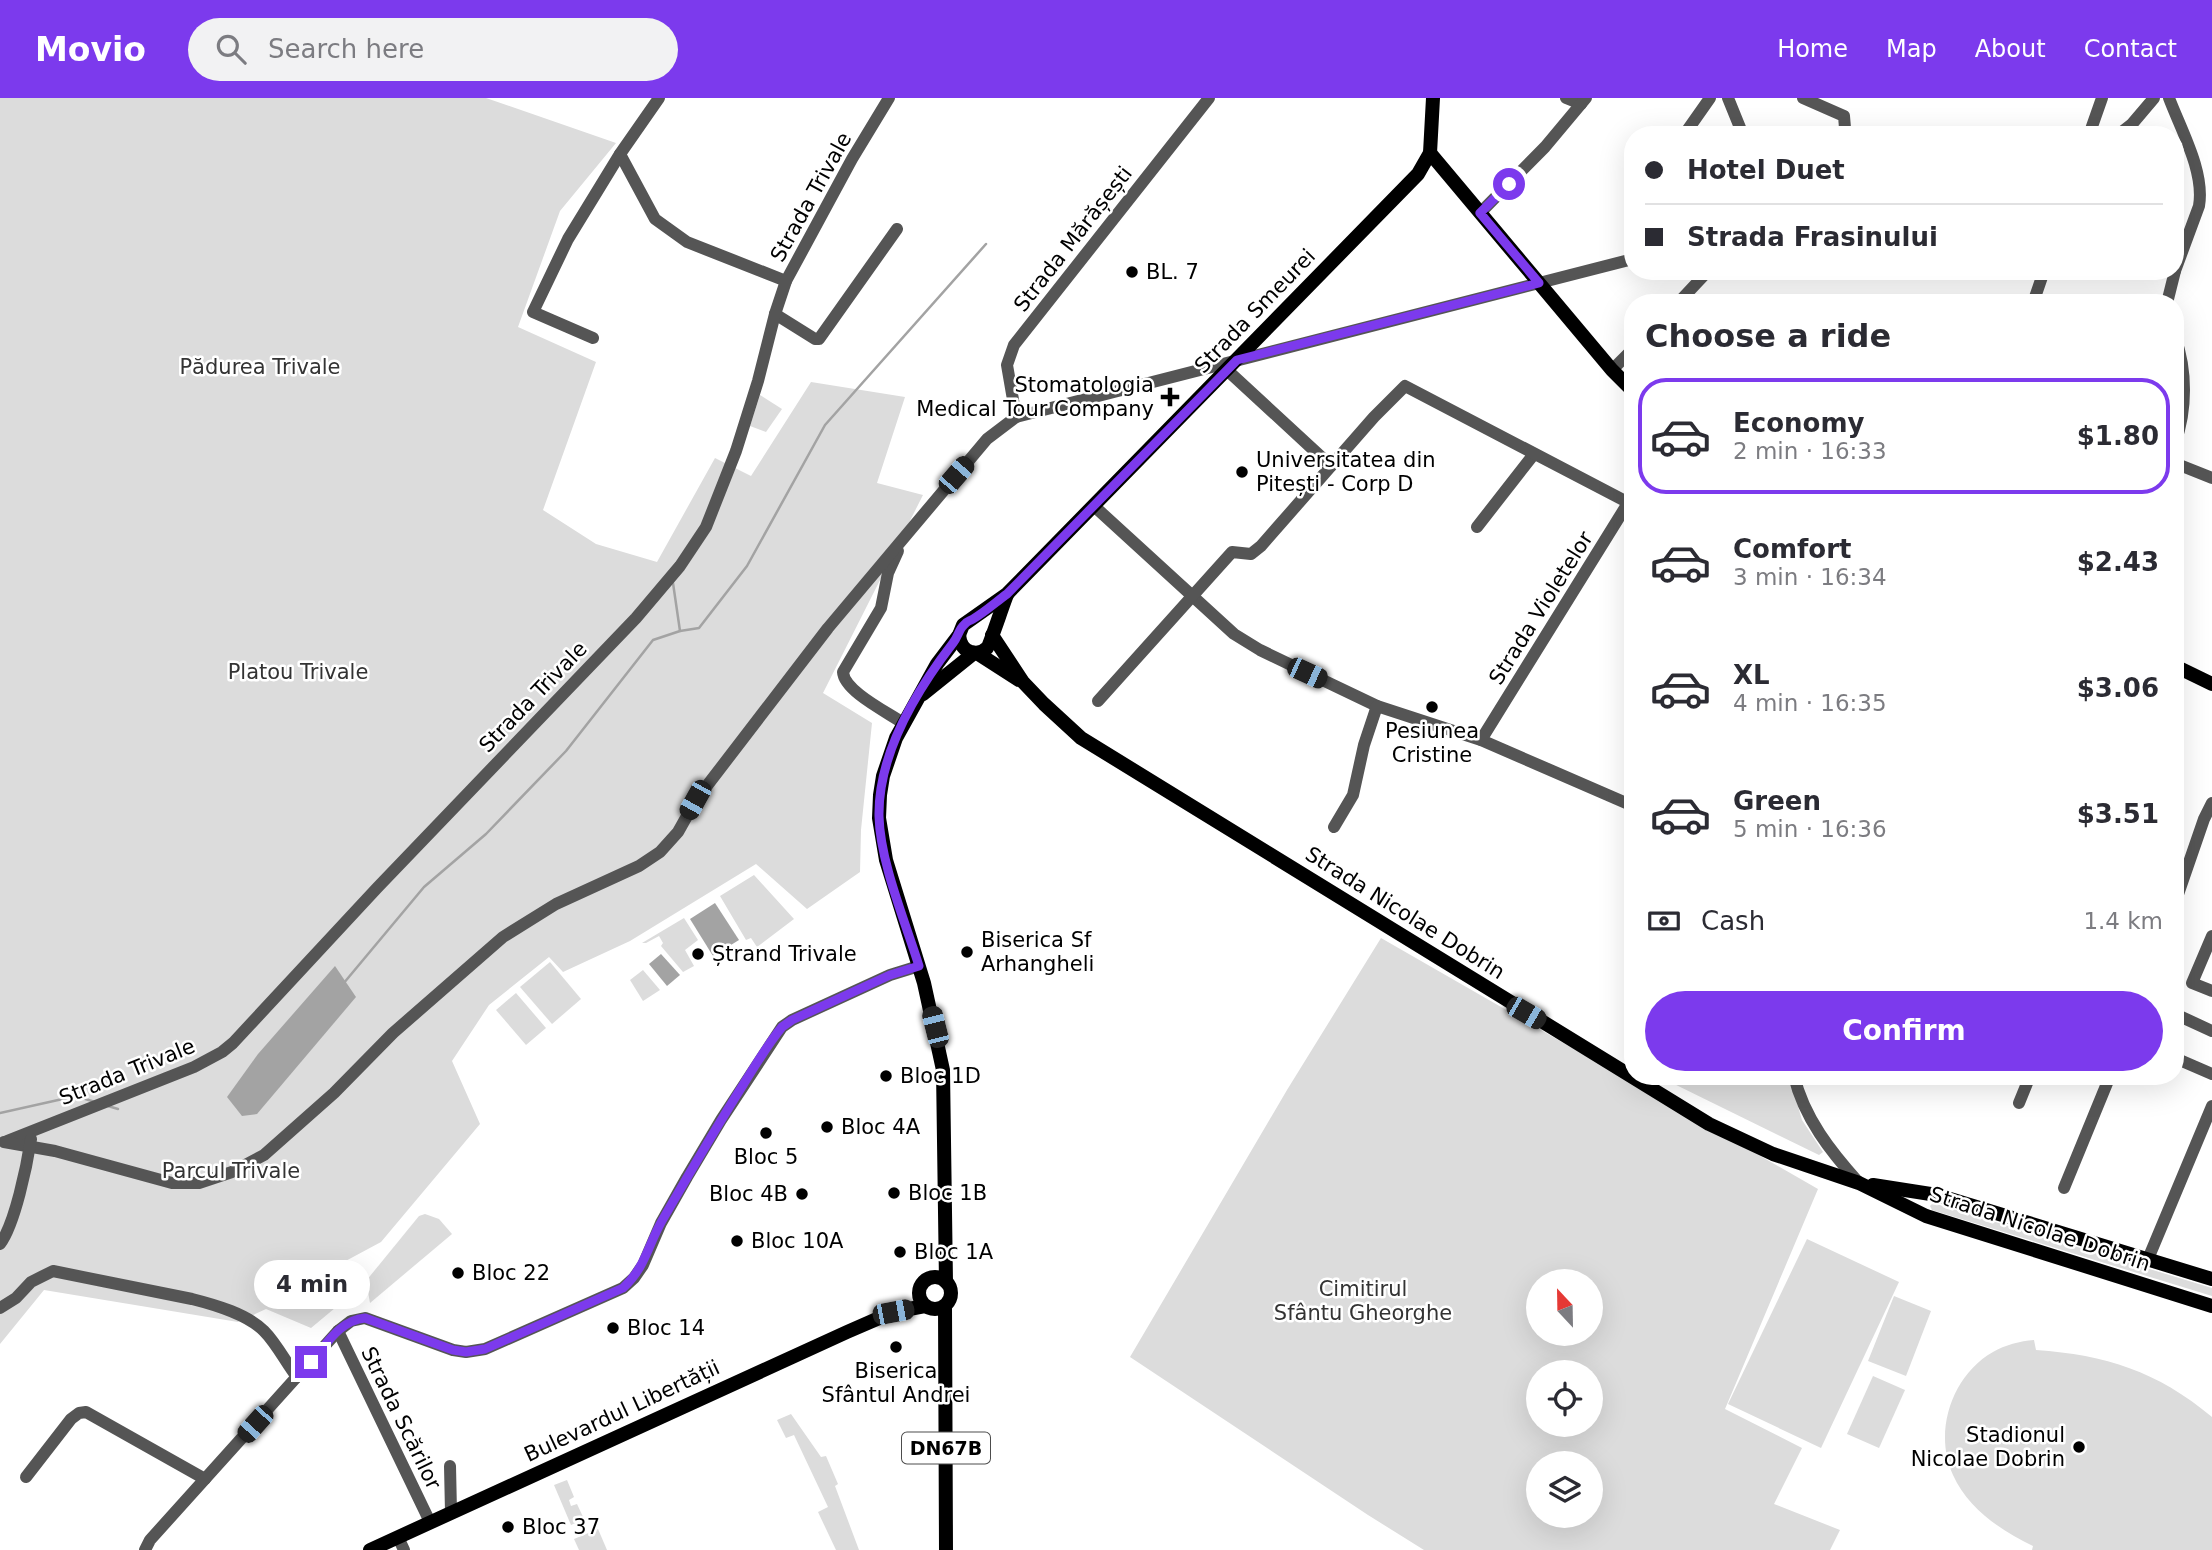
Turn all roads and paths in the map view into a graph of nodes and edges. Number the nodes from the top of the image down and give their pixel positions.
1 (659, 98) edge
2 (1209, 98) edge
3 (1433, 98) edge
4 (1566, 98) edge
5 (1710, 98) edge
6 (1728, 98) edge
7 (1803, 98) edge
8 (2102, 98) edge
9 (2154, 98) edge
10 (2169, 98) edge
11 (887, 99) edge
12 (1583, 101) edge
13 (1690, 126) edge
14 (1739, 126) edge
15 (1843, 126) edge
16 (2092, 126) edge
17 (2129, 126) edge
18 (2179, 126) edge
19 (2184, 138) edge
20 (1430, 153) junction
21 (620, 154) junction
22 (1480, 213) junction
23 (897, 229) dead end
24 (2184, 247) edge
25 (1624, 261) edge
26 (1700, 280) edge
27 (786, 281) junction
28 (1539, 283) junction
29 (1686, 294) edge
30 (775, 314) junction
31 (593, 338) dead end
32 (1624, 358) edge
33 (1232, 365) junction
34 (1612, 370) junction
35 (1624, 382) edge
36 (1016, 417) junction
37 (1534, 454) junction
38 (2184, 464) edge
39 (1331, 466) junction
40 (2212, 478) edge
41 (1624, 498) edge
42 (1094, 506) junction
43 (1624, 512) edge
44 (1477, 527) dead end
45 (908, 531) junction
46 (1007, 594) junction
47 (1192, 596) junction
48 (972, 620) junction
49 (992, 634) junction
50 (959, 635) junction
51 (975, 653) junction
52 (2184, 670) edge
53 (1023, 682) junction
54 (2212, 684) edge
55 (916, 699) junction
56 (1098, 701) dead end
57 (1377, 706) junction
58 (903, 723) junction
59 (1481, 740) junction
60 (1624, 802) edge
61 (2212, 803) edge
62 (1334, 827) dead end
63 (2184, 878) edge
64 (2212, 936) edge
65 (919, 966) junction
66 (2212, 991) edge
67 (2184, 1018) edge
68 (2212, 1031) edge
69 (1606, 1060) junction
70 (2184, 1062) edge
71 (1624, 1065) edge
72 (1624, 1071) edge
73 (2212, 1074) edge
74 (1646, 1085) edge
75 (1796, 1085) edge
76 (2026, 1085) edge
77 (2106, 1085) edge
78 (2019, 1103) dead end
79 (2212, 1106) edge
80 (32, 1131) junction
81 (2, 1143) edge
82 (30, 1146) junction
83 (1859, 1184) junction
84 (2064, 1188) dead end
85 (1937, 1195) junction
86 (1926, 1216) junction
87 (0, 1244) edge
88 (2147, 1259) junction
89 (2212, 1279) edge
90 (939, 1280) junction
91 (931, 1303) junction
92 (2212, 1306) edge
93 (0, 1308) edge
94 (338, 1331) junction
95 (297, 1377) junction
96 (450, 1466) dead end
97 (26, 1477) dead end
98 (205, 1479) junction
99 (451, 1513) junction
100 (430, 1522) junction
101 (401, 1544) edge
102 (145, 1550) edge
103 (370, 1550) edge
104 (946, 1550) edge

1 - 21 street
2 - 36 street, Strada Mărășești
3 - 20 main road
4 - 12 street
5 - 13 street
6 - 14 street
7 - 15 street
8 - 16 street
9 - 17 street
10 - 18 street
11 - 27 street, Strada Trivale
12 - 22 street
19 - 24 street
20 - 22 main road
20 - 33 main road, Strada Smeurei
21 - 27 street
21 - 31 street
22 - 28 main road
23 - 30 street
25 - 28 street
26 - 29 street
27 - 30 street, Strada Trivale
28 - 33 street
28 - 34 main road
30 - 80 street, Strada Trivale
32 - 34 street
33 - 36 street
33 - 39 street
33 - 42 main road, Strada Smeurei
34 - 35 main road
36 - 45 street
37 - 39 street
37 - 41 street
37 - 44 street
38 - 40 street
39 - 47 street
42 - 46 main road, Strada Smeurei
42 - 47 street
43 - 59 street, Strada Violetelor
45 - 58 street
45 - 82 street
46 - 48 main road, Strada Smeurei
46 - 49 main road, Strada Smeurei
47 - 56 street
47 - 57 street
48 - 49 main road
48 - 50 main road
49 - 51 main road
49 - 53 main road, Strada Nicolae Dobrin
50 - 51 main road
50 - 55 main road
51 - 53 main road, Strada Nicolae Dobrin
51 - 55 main road
52 - 54 main road
53 - 69 main road, Strada Nicolae Dobrin
55 - 58 main road
57 - 59 street
57 - 62 street
58 - 65 main road
59 - 60 street
61 - 63 street
64 - 66 street
65 - 90 main road
65 - 94 street
67 - 68 street
69 - 71 street
69 - 72 main road, Strada Nicolae Dobrin
70 - 73 street
74 - 83 main road, Strada Nicolae Dobrin
75 - 83 street
76 - 78 street
77 - 84 street
79 - 88 street
80 - 81 street, Strada Trivale
80 - 82 street
81 - 82 street
82 - 87 street
83 - 85 main road, Strada Nicolae Dobrin
83 - 86 main road, Strada Nicolae Dobrin
85 - 86 main road
85 - 88 main road, Strada Nicolae Dobrin
86 - 92 main road, Strada Nicolae Dobrin
88 - 89 main road, Strada Nicolae Dobrin
90 - 91 main road
90 - 91 main road
91 - 99 main road, Bulevardul Libertății
91 - 104 main road, DN67B
93 - 95 street
94 - 95 street
94 - 100 street, Strada Scărilor
95 - 98 street
96 - 99 street
97 - 98 street
98 - 102 street
99 - 100 main road, Bulevardul Libertății
100 - 101 main road, Bulevardul Libertății
101 - 103 main road, Bulevardul Libertății

